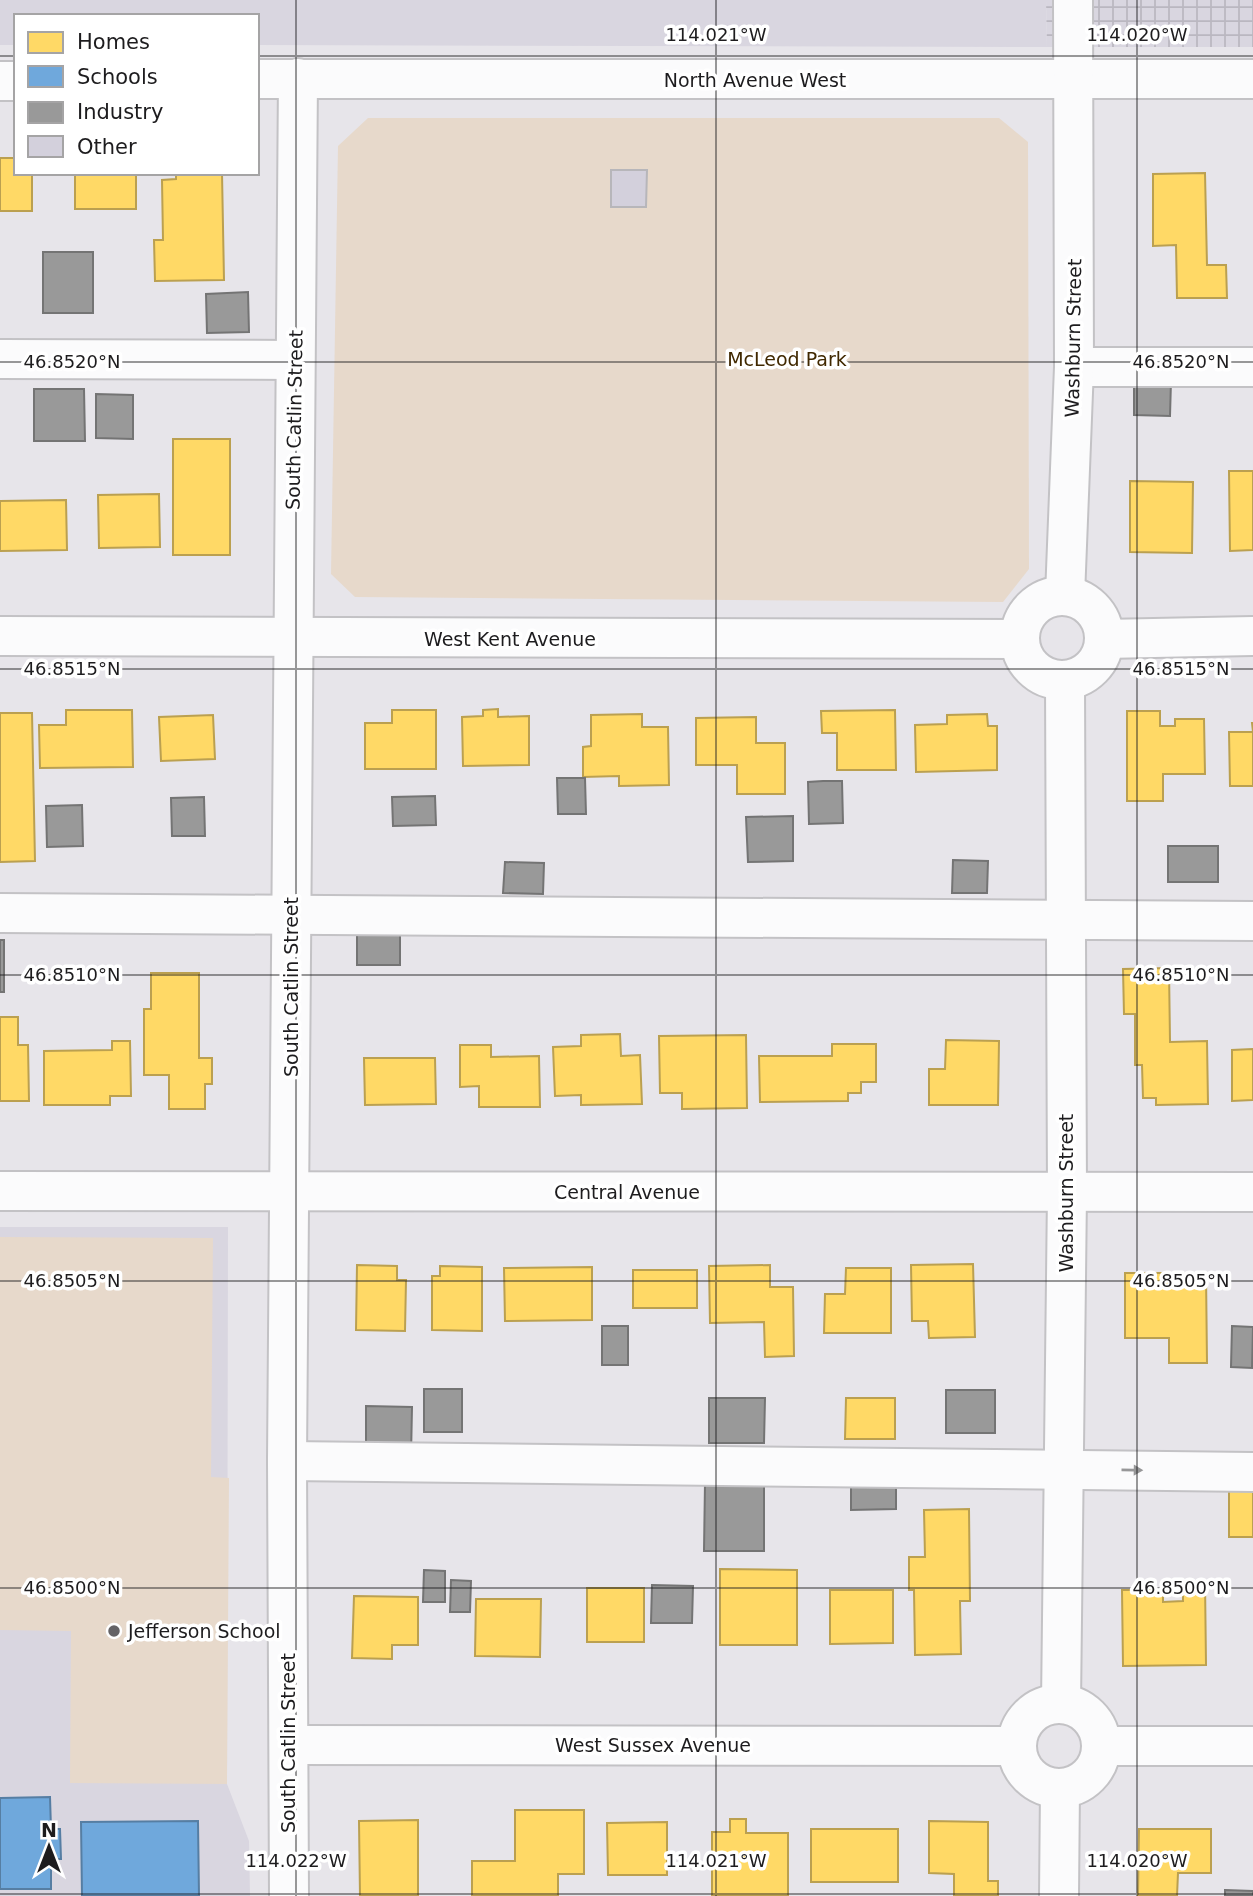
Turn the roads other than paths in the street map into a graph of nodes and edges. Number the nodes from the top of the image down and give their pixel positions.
1 (1073, 0) edge
2 (298, 78) junction
3 (259, 79) edge
4 (1253, 79) edge
5 (1073, 80) junction
6 (0, 359) edge
7 (294, 360) junction
8 (1074, 367) junction
9 (1253, 368) edge
10 (1065, 596) junction
11 (0, 636) edge
12 (1253, 636) edge
13 (293, 638) junction
14 (1020, 639) junction
15 (1104, 639) junction
16 (1065, 681) junction
17 (0, 913) edge
18 (290, 916) junction
19 (1065, 921) junction
20 (1253, 921) edge
21 (0, 1191) edge
22 (289, 1192) junction
23 (1253, 1192) edge
24 (1067, 1193) junction
25 (287, 1461) junction
26 (1064, 1469) junction
27 (1253, 1472) edge
28 (1061, 1704) junction
29 (289, 1745) junction
30 (1017, 1746) junction
31 (1101, 1746) junction
32 (1253, 1746) edge
33 (1060, 1788) junction
34 (289, 1896) edge
35 (1059, 1896) edge

1 - 5 street, Washburn Street
2 - 3 street, North Avenue West
2 - 5 street, North Avenue West
2 - 7 street, South Catlin Street
4 - 5 street, North Avenue West
5 - 8 street, Washburn Street
6 - 7 street
7 - 13 street, South Catlin Street
8 - 9 street
8 - 10 street, Washburn Street
10 - 14 street
10 - 15 street
11 - 13 street, West Kent Avenue
12 - 15 street
13 - 14 street, West Kent Avenue
13 - 18 street, South Catlin Street
14 - 16 street
15 - 16 street
16 - 19 street, Washburn Street
17 - 18 street
18 - 19 street
18 - 22 street, South Catlin Street
19 - 20 street
19 - 24 street, Washburn Street
21 - 22 street, Central Avenue
22 - 24 street, Central Avenue
22 - 25 street, South Catlin Street
23 - 24 street, Central Avenue
24 - 26 street, Washburn Street
25 - 26 street
25 - 29 street, South Catlin Street
26 -> 27 street
26 - 28 street, Washburn Street
28 - 30 street
28 - 31 street
29 - 30 street, West Sussex Avenue
29 - 34 street, South Catlin Street
30 - 33 street
31 - 32 street
31 - 33 street
33 - 35 street

